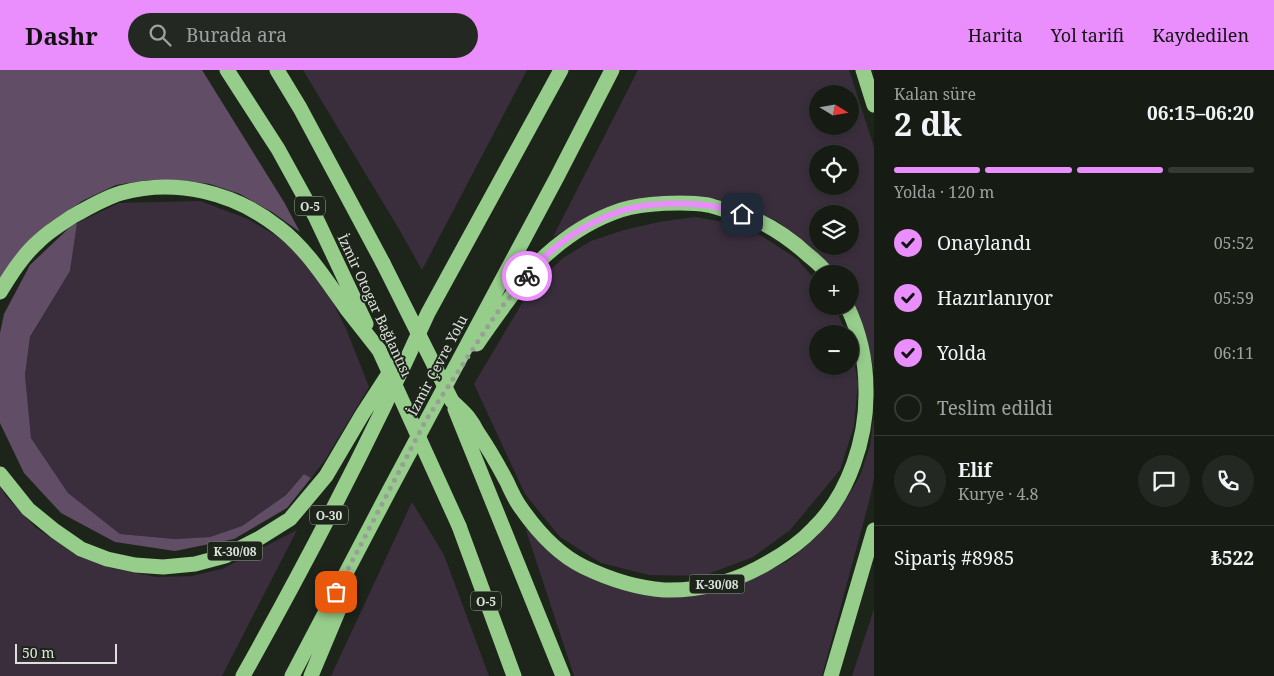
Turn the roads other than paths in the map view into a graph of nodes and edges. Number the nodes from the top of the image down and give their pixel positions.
1 (227, 70) edge
2 (277, 70) edge
3 (562, 70) edge
4 (612, 70) edge
5 (863, 70) edge
6 (874, 106) edge
7 (820, 265) edge
8 (0, 292) edge
9 (851, 315) edge
10 (379, 350) junction
11 (410, 352) junction
12 (452, 401) junction
13 (426, 420) junction
14 (0, 474) edge
15 (389, 491) junction
16 (874, 530) edge
17 (242, 676) edge
18 (292, 676) edge
19 (311, 676) edge
20 (514, 676) edge
21 (562, 676) edge
22 (831, 676) edge

1 - 10 highway, İzmir Otogar Bağlantısı / O-5
2 - 12 highway, İzmir Otogar Bağlantısı / O-5, bridge
3 - 11 highway, İzmir Çevre Yolu / O-30
4 - 13 highway, İzmir Çevre Yolu
5 - 6 highway
7 - 13 highway
8 - 10 highway
9 - 12 highway, K-30/08
10 - 20 highway, İzmir Otogar Bağlantısı / O-5, bridge
11 - 14 highway, K-30/08
11 - 17 highway, İzmir Çevre Yolu / O-30
12 - 21 highway, O-5
13 - 15 highway, İzmir Çevre Yolu
15 - 18 highway, İzmir Çevre Yolu
15 - 19 highway
16 - 22 highway

